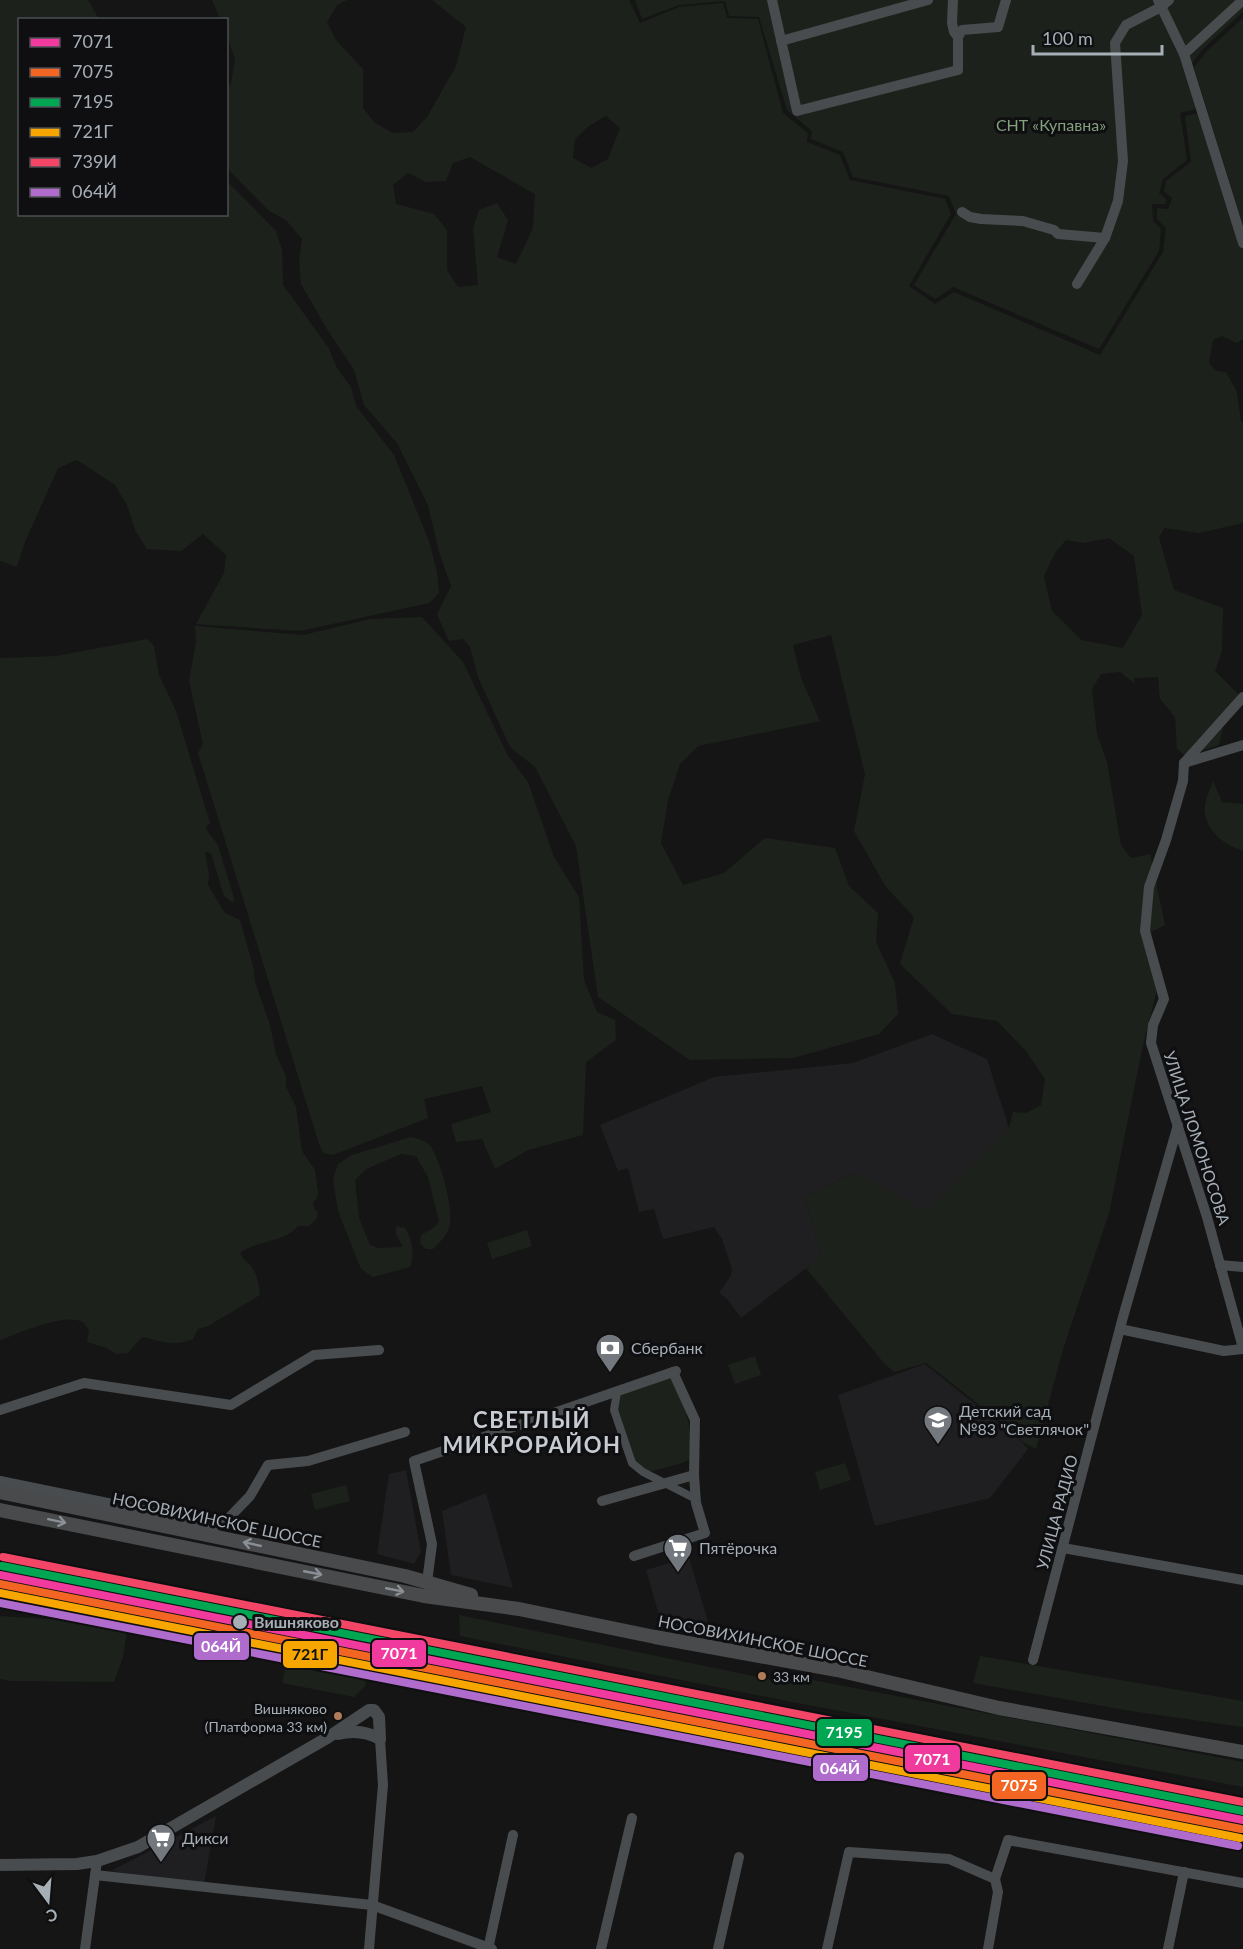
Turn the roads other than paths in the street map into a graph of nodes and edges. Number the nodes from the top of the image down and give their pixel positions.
1 (772, 0) edge
2 (928, 0) edge
3 (953, 0) edge
4 (1006, 0) edge
5 (1243, 0) edge
6 (1162, 2) edge
7 (958, 38) junction
8 (781, 41) junction
9 (1184, 54) junction
10 (962, 212) dead end
11 (1105, 238) junction
12 (1243, 243) edge
13 (1077, 284) dead end
14 (1243, 697) edge
15 (1243, 745) edge
16 (1184, 763) junction
17 (1178, 1125) junction
18 (1220, 1265) junction
19 (1243, 1267) edge
20 (1120, 1329) junction
21 (1243, 1348) edge
22 (379, 1350) dead end
23 (617, 1392) junction
24 (0, 1410) edge
25 (405, 1432) dead end
26 (694, 1475) junction
27 (0, 1481) edge
28 (665, 1483) junction
29 (0, 1492) edge
30 (696, 1500) junction
31 (602, 1501) dead end
32 (0, 1510) edge
33 (1063, 1548) junction
34 (634, 1556) dead end
35 (1243, 1580) edge
36 (425, 1589) junction
37 (1033, 1660) dead end
38 (327, 1738) junction
39 (380, 1739) junction
40 (1243, 1752) edge
41 (632, 1818) dead end
42 (513, 1835) dead end
43 (739, 1857) dead end
44 (97, 1862) junction
45 (0, 1865) edge
46 (1184, 1872) junction
47 (95, 1875) junction
48 (995, 1880) junction
49 (1243, 1883) edge
50 (372, 1905) junction
51 (85, 1949) edge
52 (369, 1949) edge
53 (490, 1949) edge
54 (601, 1949) edge
55 (718, 1949) edge
56 (827, 1949) edge
57 (988, 1949) edge
58 (1168, 1949) edge

1 - 8 street
2 - 8 street
3 - 7 street
4 - 7 street
5 - 9 street
6 - 9 street
6 - 11 street
7 - 8 street
9 - 12 street
10 - 11 street
11 - 13 street
14 - 16 street
15 - 16 street
16 - 17 street, УЛИЦА ЛОМОНОСОВА
17 - 18 street, УЛИЦА ЛОМОНОСОВА
17 - 20 street, УЛИЦА РАДИО
18 - 19 street
18 - 21 street, УЛИЦА ЛОМОНОСОВА
20 - 21 street
20 - 33 street, УЛИЦА РАДИО
22 - 24 street
23 - 26 street
23 - 28 street
23 - 36 street
25 - 27 street
26 - 28 street
26 - 30 street
28 - 30 street
28 - 31 street
36 -> 29 main road, НОСОВИХИНСКОЕ ШОССЕ
30 - 34 street
32 -> 36 main road, НОСОВИХИНСКОЕ ШОССЕ
33 - 35 street
33 - 37 street, УЛИЦА РАДИО
36 - 40 main road, НОСОВИХИНСКОЕ ШОССЕ
38 - 39 street
38 - 39 street
38 - 44 street
39 - 50 street
41 - 54 street
42 - 53 street
43 - 55 street
44 - 45 street
44 - 47 street
46 - 48 street
46 - 49 street
46 - 58 street
47 - 50 street
47 - 51 street
48 - 56 street
48 - 57 street
50 - 52 street
50 - 53 street

